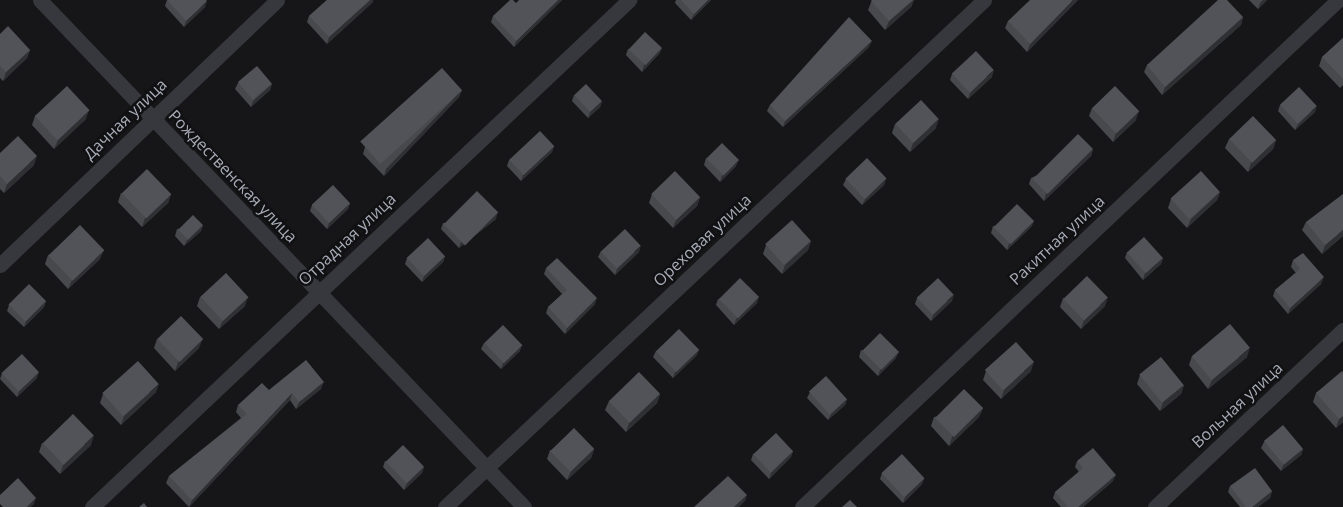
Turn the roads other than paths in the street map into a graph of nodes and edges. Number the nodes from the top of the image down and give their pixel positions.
1 (40, 0) edge
2 (277, 0) edge
3 (629, 0) edge
4 (984, 0) edge
5 (1338, 0) edge
6 (151, 117) junction
7 (0, 265) edge
8 (318, 291) junction
9 (1343, 330) edge
10 (486, 467) junction
11 (92, 507) edge
12 (445, 507) edge
13 (524, 507) edge
14 (801, 507) edge
15 (1155, 507) edge

1 - 6 street, Рождественская улица
2 - 6 street, Дачная улица
3 - 8 street, Отрадная улица
4 - 10 street, Ореховая улица
5 - 14 street, Ракитная улица
6 - 7 street, Дачная улица
6 - 8 street, Рождественская улица
8 - 10 street, Рождественская улица
8 - 11 street, Отрадная улица
9 - 15 street, Вольная улица
10 - 12 street, Ореховая улица
10 - 13 street, Рождественская улица

